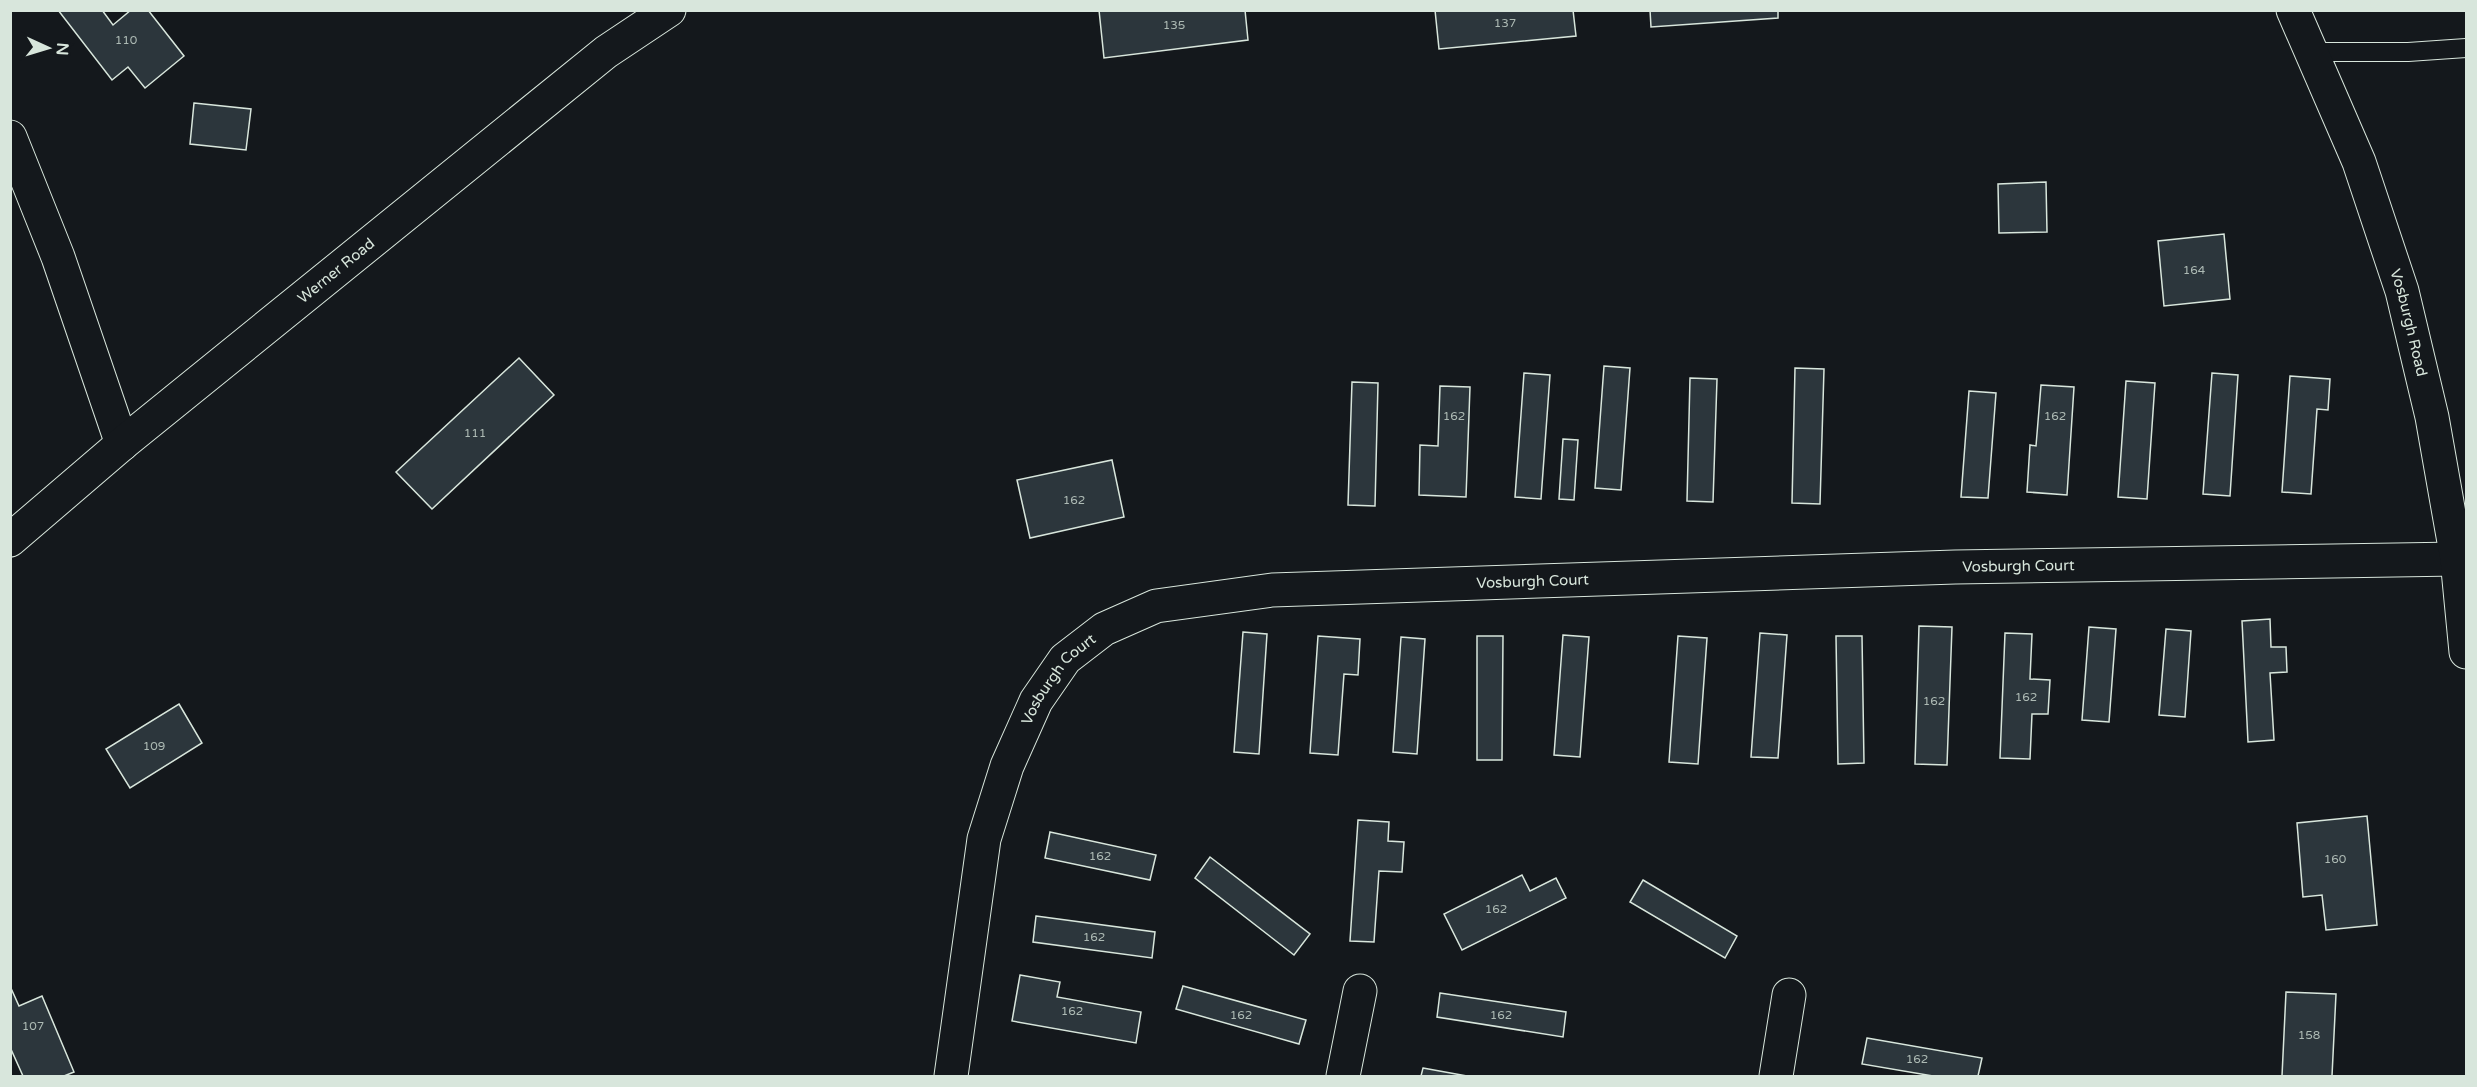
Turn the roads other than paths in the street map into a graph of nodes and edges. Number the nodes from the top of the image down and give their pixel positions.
1 (669, 10) edge
2 (2293, 10) edge
3 (2466, 48) edge
4 (2311, 52) junction
5 (10, 137) edge
6 (122, 444) junction
7 (10, 540) edge
8 (2457, 559) junction
9 (2466, 652) edge
10 (1360, 991) dead end
11 (1789, 995) dead end
12 (951, 1077) edge
13 (1343, 1077) edge
14 (1776, 1077) edge

1 - 6 street, Werner Road
2 - 4 street, Vosburgh Road
3 - 4 lane
4 - 8 street, Vosburgh Road
5 - 6 street
6 - 7 street, Werner Road
8 - 9 street, Vosburgh Road
8 - 12 street, Vosburgh Court
10 - 13 street
11 - 14 street

